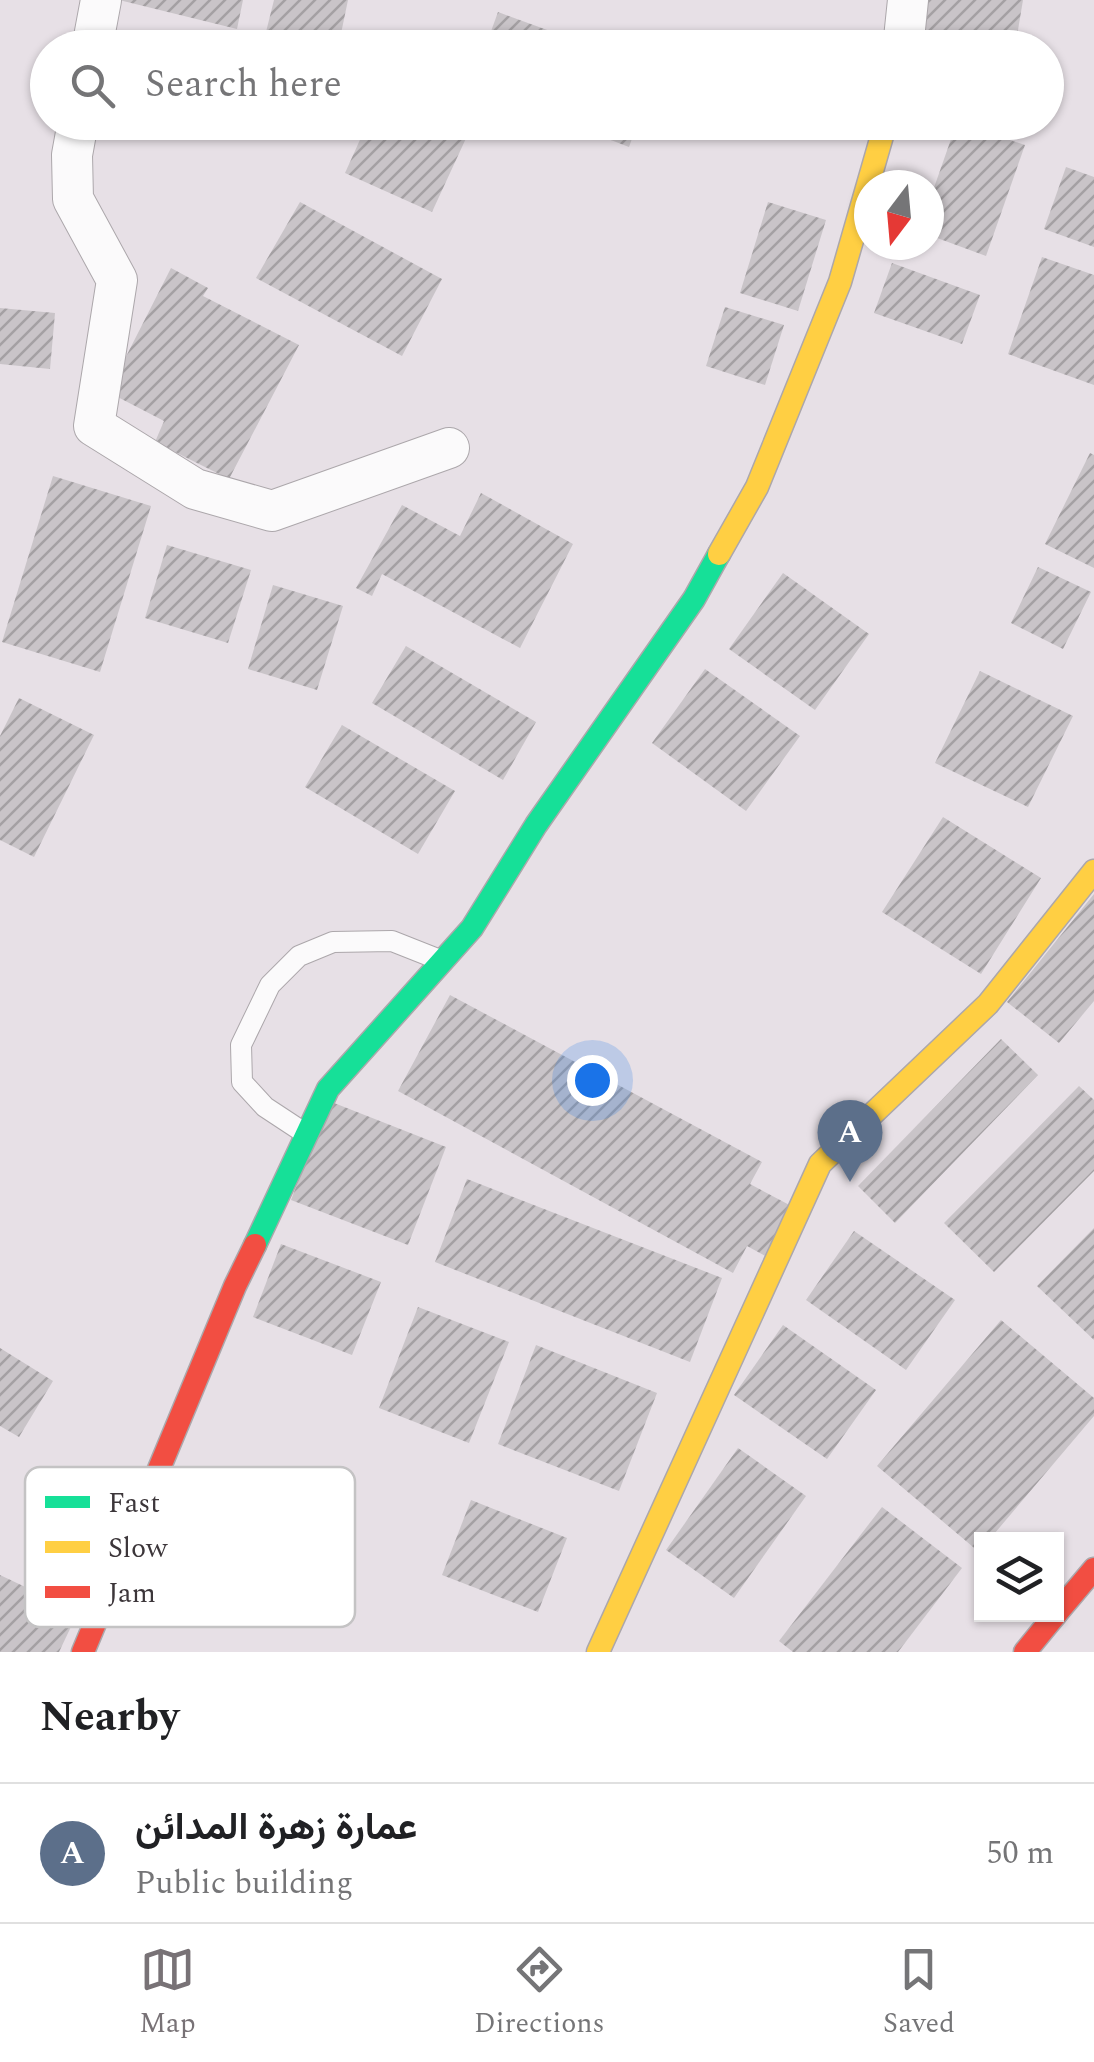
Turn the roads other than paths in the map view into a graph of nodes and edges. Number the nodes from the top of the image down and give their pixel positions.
1 (101, 0) edge
2 (908, 0) edge
3 (95, 30) edge
4 (905, 30) edge
5 (75, 140) edge
6 (881, 140) edge
7 (449, 448) dead end
8 (1094, 871) edge
9 (442, 961) junction
10 (306, 1134) junction
11 (160, 1467) edge
12 (1094, 1569) edge
13 (1064, 1605) edge
14 (1049, 1622) edge
15 (94, 1627) edge
16 (84, 1652) edge
17 (598, 1652) edge
18 (1025, 1652) edge

1 - 3 street
2 - 4 street
5 - 7 street
6 - 9 street
8 - 17 street
9 - 10 street
9 - 10 lane
10 - 11 street
12 - 13 street
14 - 18 street
15 - 16 street

